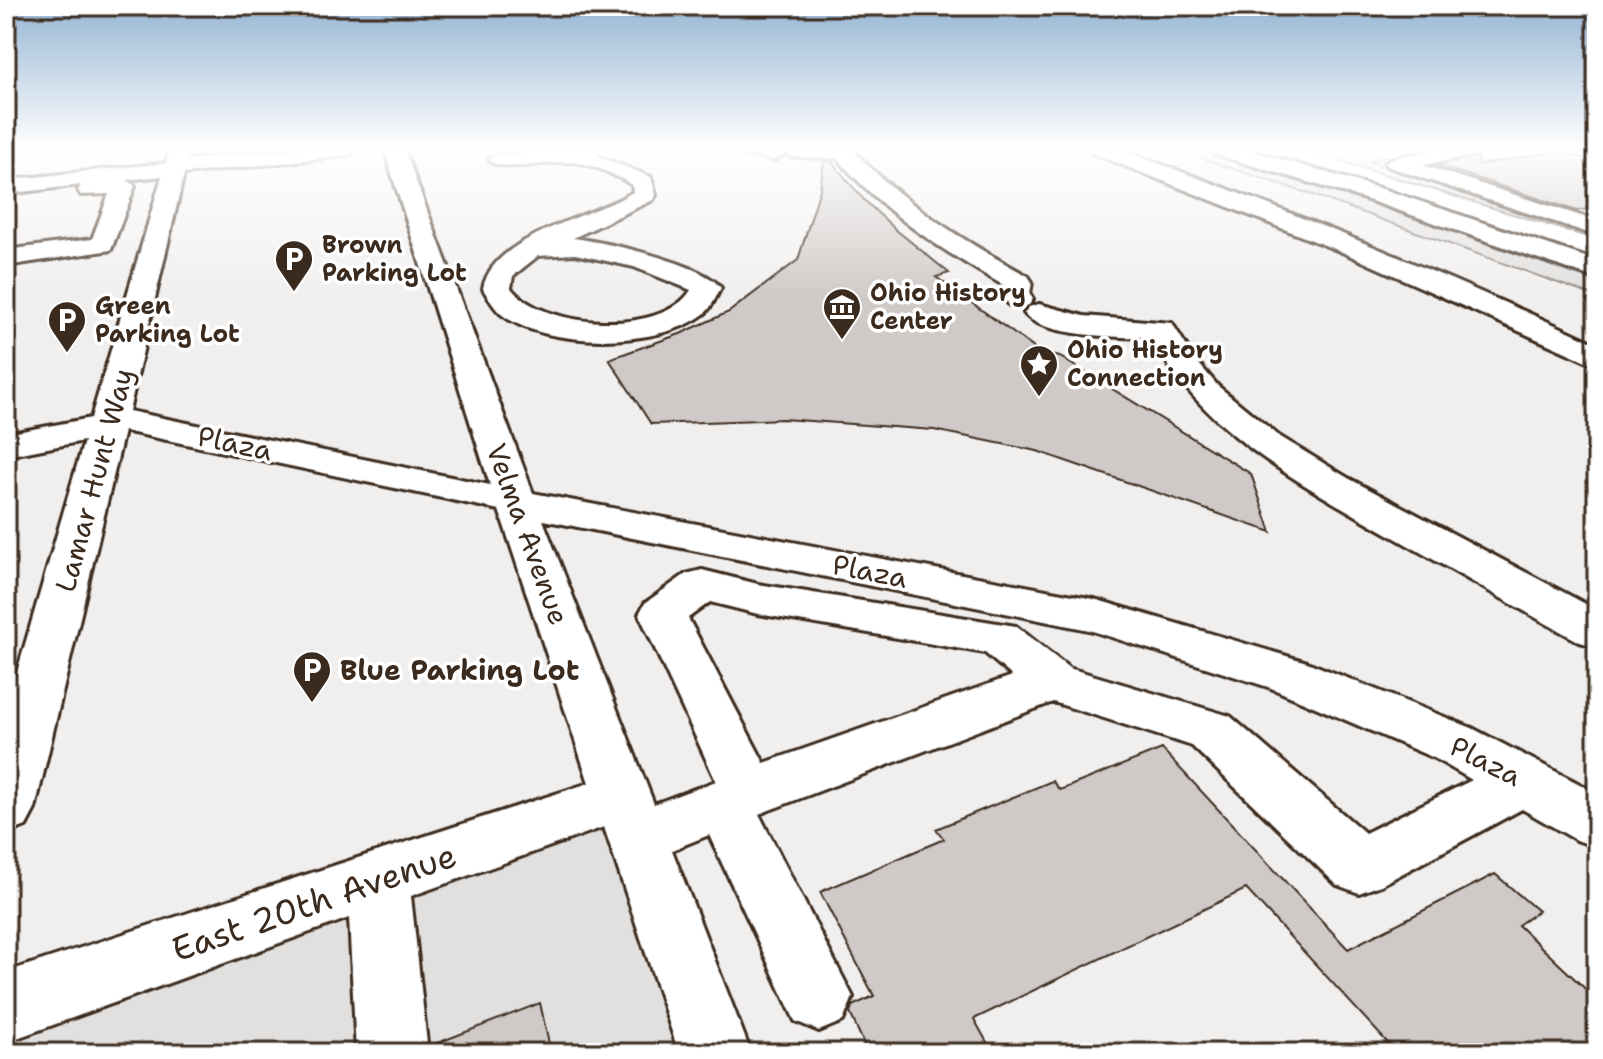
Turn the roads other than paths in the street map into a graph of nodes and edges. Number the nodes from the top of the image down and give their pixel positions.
1 (119, 198) edge
2 (168, 198) edge
3 (411, 198) edge
4 (641, 198) edge
5 (891, 198) edge
6 (1236, 198) edge
7 (1387, 198) edge
8 (1436, 198) edge
9 (1504, 198) edge
10 (1597, 229) edge
11 (574, 239) junction
12 (1597, 251) edge
13 (6, 258) edge
14 (152, 261) junction
15 (1597, 270) edge
16 (6, 281) edge
17 (1597, 356) edge
18 (110, 422) junction
19 (6, 445) edge
20 (516, 502) junction
21 (1597, 630) edge
22 (1052, 682) junction
23 (1525, 780) junction
24 (737, 798) junction
25 (6, 809) edge
26 (630, 816) junction
27 (1597, 822) edge
28 (378, 880) junction
29 (819, 997) dead end
30 (6, 1007) edge
31 (392, 1053) edge
32 (715, 1053) edge

1 - 13 street
2 - 14 street, Lamar Hunt Way
3 - 20 street, Velma Avenue
4 - 11 street
5 - 21 street
6 - 17 street
7 - 15 highway
8 - 12 highway
9 - 10 street
11 - 11 street
14 - 16 street
14 - 18 street, Lamar Hunt Way
18 - 19 street
18 - 20 street, Plaza
18 - 25 street, Lamar Hunt Way
20 - 23 street, Plaza
20 - 26 street, Velma Avenue
22 - 23 street
22 - 24 street, East 20th Avenue
22 - 24 street
23 - 27 street, Plaza
24 - 26 street, East 20th Avenue
24 - 29 street
26 - 28 street, East 20th Avenue
26 - 32 street, Velma Avenue
28 - 30 street, East 20th Avenue
28 - 31 street

